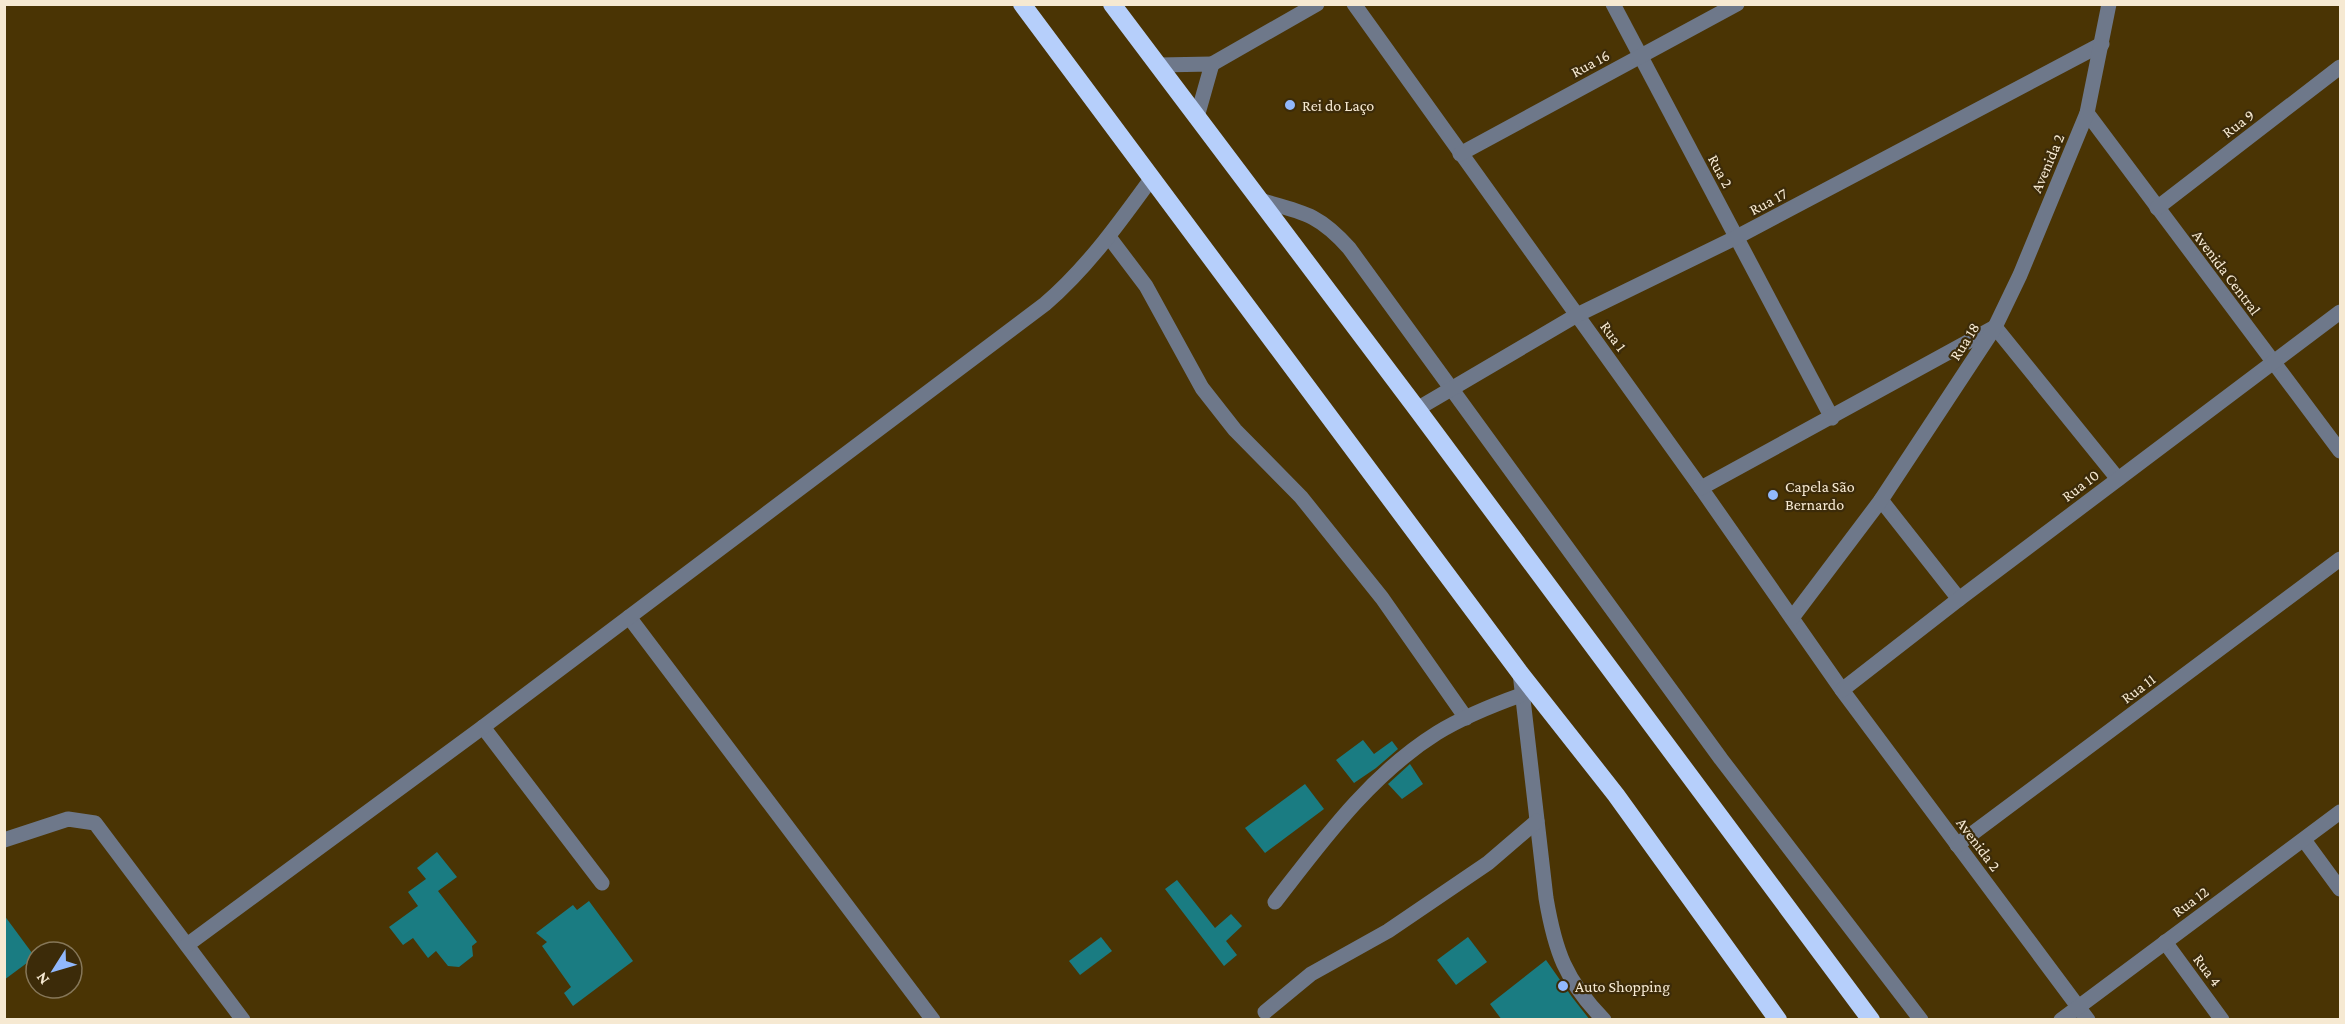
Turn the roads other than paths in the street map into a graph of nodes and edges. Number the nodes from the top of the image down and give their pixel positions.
1 (1022, 4) edge
2 (1112, 4) edge
3 (1317, 4) edge
4 (1354, 4) edge
5 (1613, 4) edge
6 (1737, 4) edge
7 (2098, 4) edge
8 (2108, 12) edge
9 (2102, 44) junction
10 (1640, 56) junction
11 (1212, 64) junction
12 (1159, 65) junction
13 (2340, 67) edge
14 (2087, 113) junction
15 (1197, 117) junction
16 (1460, 154) junction
17 (1151, 179) junction
18 (1259, 200) junction
19 (2157, 208) junction
20 (1109, 237) junction
21 (1735, 238) junction
22 (2340, 312) edge
23 (1577, 315) junction
24 (1995, 327) junction
25 (2273, 363) junction
26 (1450, 389) junction
27 (1417, 409) junction
28 (1832, 418) junction
29 (2340, 451) edge
30 (2118, 479) junction
31 (1701, 488) junction
32 (1881, 500) junction
33 (2340, 559) edge
34 (1959, 599) junction
35 (629, 617) junction
36 (1792, 618) junction
37 (1520, 673) junction
38 (1842, 690) junction
39 (1521, 695) junction
40 (1466, 718) junction
41 (483, 727) junction
42 (2340, 812) edge
43 (1537, 821) junction
44 (4, 840) edge
45 (2304, 840) junction
46 (1957, 845) junction
47 (602, 883) dead end
48 (2340, 889) edge
49 (1275, 902) dead end
50 (2165, 942) junction
51 (187, 945) junction
52 (2079, 1007) junction
53 (1265, 1012) dead end
54 (243, 1020) edge
55 (933, 1020) edge
56 (1604, 1020) edge
57 (1778, 1020) edge
58 (1871, 1020) edge
59 (1921, 1020) edge
60 (2061, 1020) edge
61 (2088, 1020) edge
62 (2222, 1020) edge

1 - 17 highway
2 - 12 highway
3 - 11 street
4 - 16 street, Rua 1
5 - 10 street, Rua 2
6 - 10 street, Rua 16
7 - 8 street
8 - 9 street, Avenida 2
9 - 14 street, Avenida 2
9 - 21 street, Rua 17
10 - 16 street, Rua 16
10 - 21 street, Rua 2
11 - 12 street
11 - 15 street
12 - 15 highway
13 - 19 street, Rua 9
14 - 19 street, Avenida Central
14 - 24 street, Avenida 2
15 - 18 highway
16 - 23 street, Rua 1
17 - 20 street
17 - 37 highway
18 - 26 street
18 - 27 highway
19 - 25 street, Avenida Central
20 - 35 street
20 - 40 street
21 - 23 street, Rua 17
21 - 28 street, Rua 2
22 - 25 street, Rua 10
23 - 26 street, Rua 17
23 - 31 street, Rua 1
24 - 28 street, Rua 18
24 - 30 street
24 - 32 street, Rua 18
25 - 29 street, Avenida Central
25 - 30 street, Rua 10
26 - 27 street, Rua 17
26 - 59 street
27 - 58 highway
28 - 31 street, Rua 18
30 - 34 street, Rua 10
31 - 36 street, Rua 1
32 - 34 street
32 - 36 street, Rua 18
33 - 46 street, Rua 11
34 - 38 street, Rua 10
35 - 41 street
35 - 55 street
36 - 38 street, Rua 1
37 - 39 street
37 - 57 highway
38 - 46 street, Avenida 2
39 - 40 street
39 - 43 street
40 - 49 street
41 - 47 street
41 - 51 street
42 - 45 street, Rua 12
43 - 53 street
43 - 56 street
44 - 51 street
45 - 48 street
45 - 50 street, Rua 12
46 - 52 street, Avenida 2
50 - 52 street, Rua 12
50 - 62 street, Rua 4
51 - 54 street
52 - 60 street, Rua 12
52 - 61 street, Avenida 2

